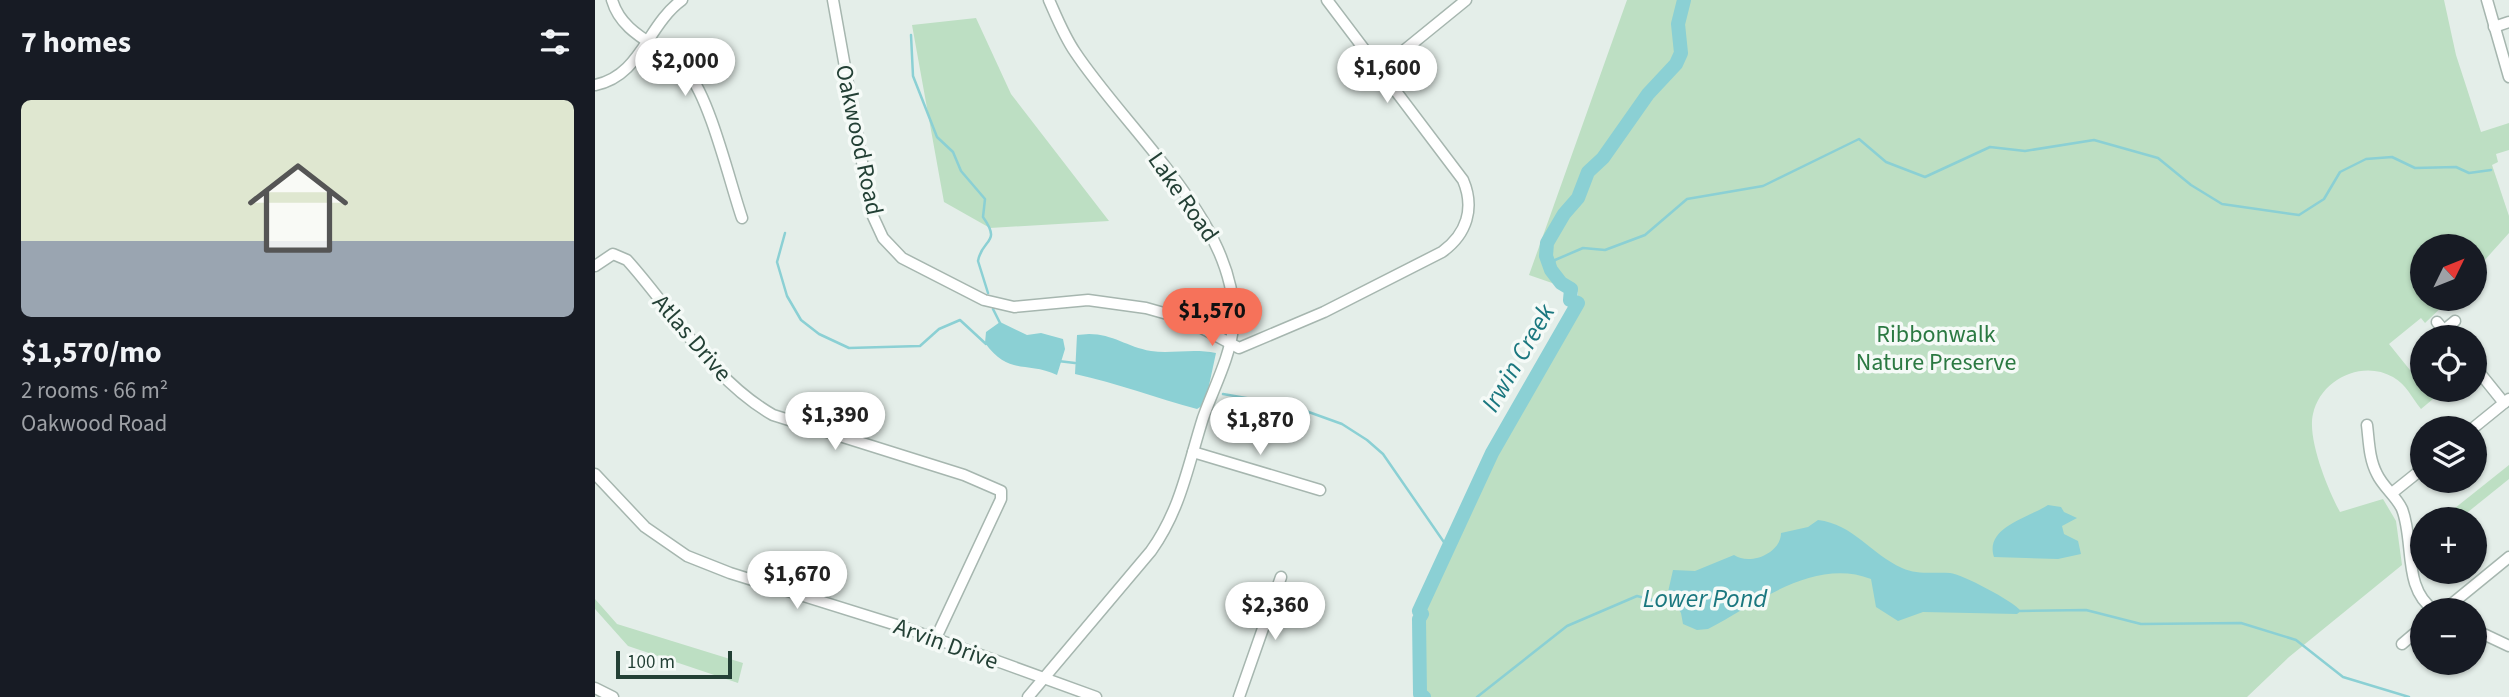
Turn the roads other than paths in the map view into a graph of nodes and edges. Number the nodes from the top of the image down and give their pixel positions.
1 (612, 0) edge
2 (682, 0) edge
3 (833, 0) edge
4 (1049, 0) edge
5 (1327, 0) edge
6 (1466, 0) edge
7 (2487, 0) edge
8 (2509, 22) edge
9 (2494, 27) junction
10 (647, 42) junction
11 (1380, 70) junction
12 (2509, 77) edge
13 (595, 85) edge
14 (742, 218) dead end
15 (595, 266) edge
16 (2455, 321) dead end
17 (2450, 325) edge
18 (1230, 345) junction
19 (2487, 380) edge
20 (2507, 401) edge
21 (2487, 417) edge
22 (2367, 425) dead end
23 (1193, 452) junction
24 (595, 474) edge
25 (2410, 479) edge
26 (1320, 490) dead end
27 (2392, 493) junction
28 (2509, 557) edge
29 (1281, 577) dead end
30 (2423, 598) edge
31 (2458, 598) edge
32 (2487, 636) edge
33 (2410, 637) edge
34 (935, 640) junction
35 (2402, 644) dead end
36 (2509, 646) edge
37 (1043, 679) junction
38 (595, 688) edge
39 (613, 697) edge
40 (1028, 697) edge
41 (1096, 697) edge
42 (1239, 697) edge

1 - 10 street
2 - 10 street
3 - 18 street, Oakwood Road
4 - 18 street, Lake Road
5 - 11 street
6 - 11 street
7 - 9 street
8 - 9 street
9 - 12 street
10 - 13 street
10 - 14 street
11 - 18 street
15 - 34 street, Atlas Drive
16 - 17 street
18 - 23 street, Lake Road
19 - 20 street
20 - 21 street
22 - 27 street
23 - 26 street
23 - 37 street, Lake Road
24 - 34 street, Arvin Drive
25 - 27 street
27 - 30 street
28 - 31 street
29 - 42 street
32 - 36 street
33 - 35 street
34 - 37 street, Arvin Drive
37 - 40 street, Lake Road
37 - 41 street, Arvin Drive
38 - 39 street

